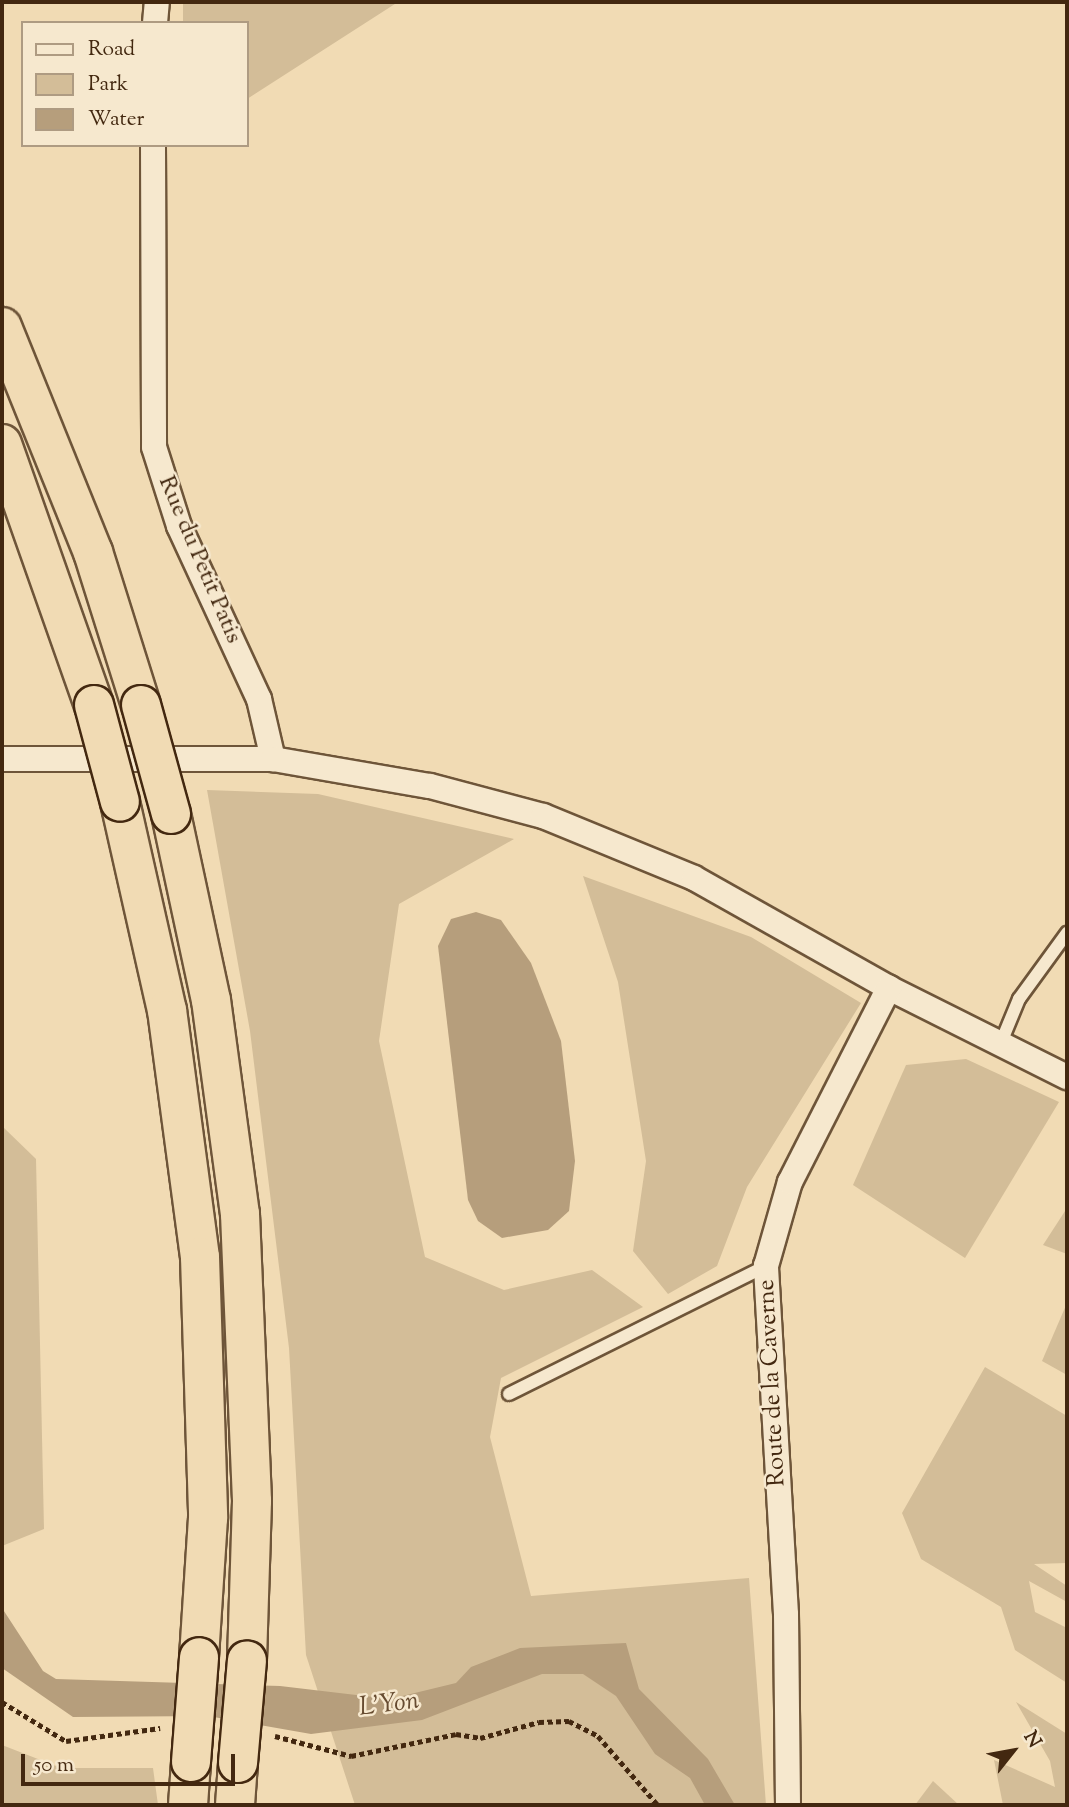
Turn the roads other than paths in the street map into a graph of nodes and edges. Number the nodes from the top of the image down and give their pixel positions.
1 (157, 2) edge
2 (155, 21) edge
3 (153, 147) edge
4 (2, 327) edge
5 (2, 443) edge
6 (2, 758) edge
7 (273, 759) junction
8 (1067, 933) edge
9 (889, 988) junction
10 (1000, 1045) junction
11 (1067, 1077) edge
12 (766, 1266) junction
13 (509, 1394) dead end
14 (188, 1805) edge
15 (234, 1805) edge
16 (788, 1805) edge

1 - 2 street
3 - 7 street, Rue du Petit Patis
4 - 15 highway, bridge
5 - 14 highway, bridge
6 - 7 street
7 - 9 street
8 - 10 lane
9 - 10 street
9 - 12 street, Route de la Caverne
10 - 11 street
12 - 13 lane
12 - 16 street, Route de la Caverne

